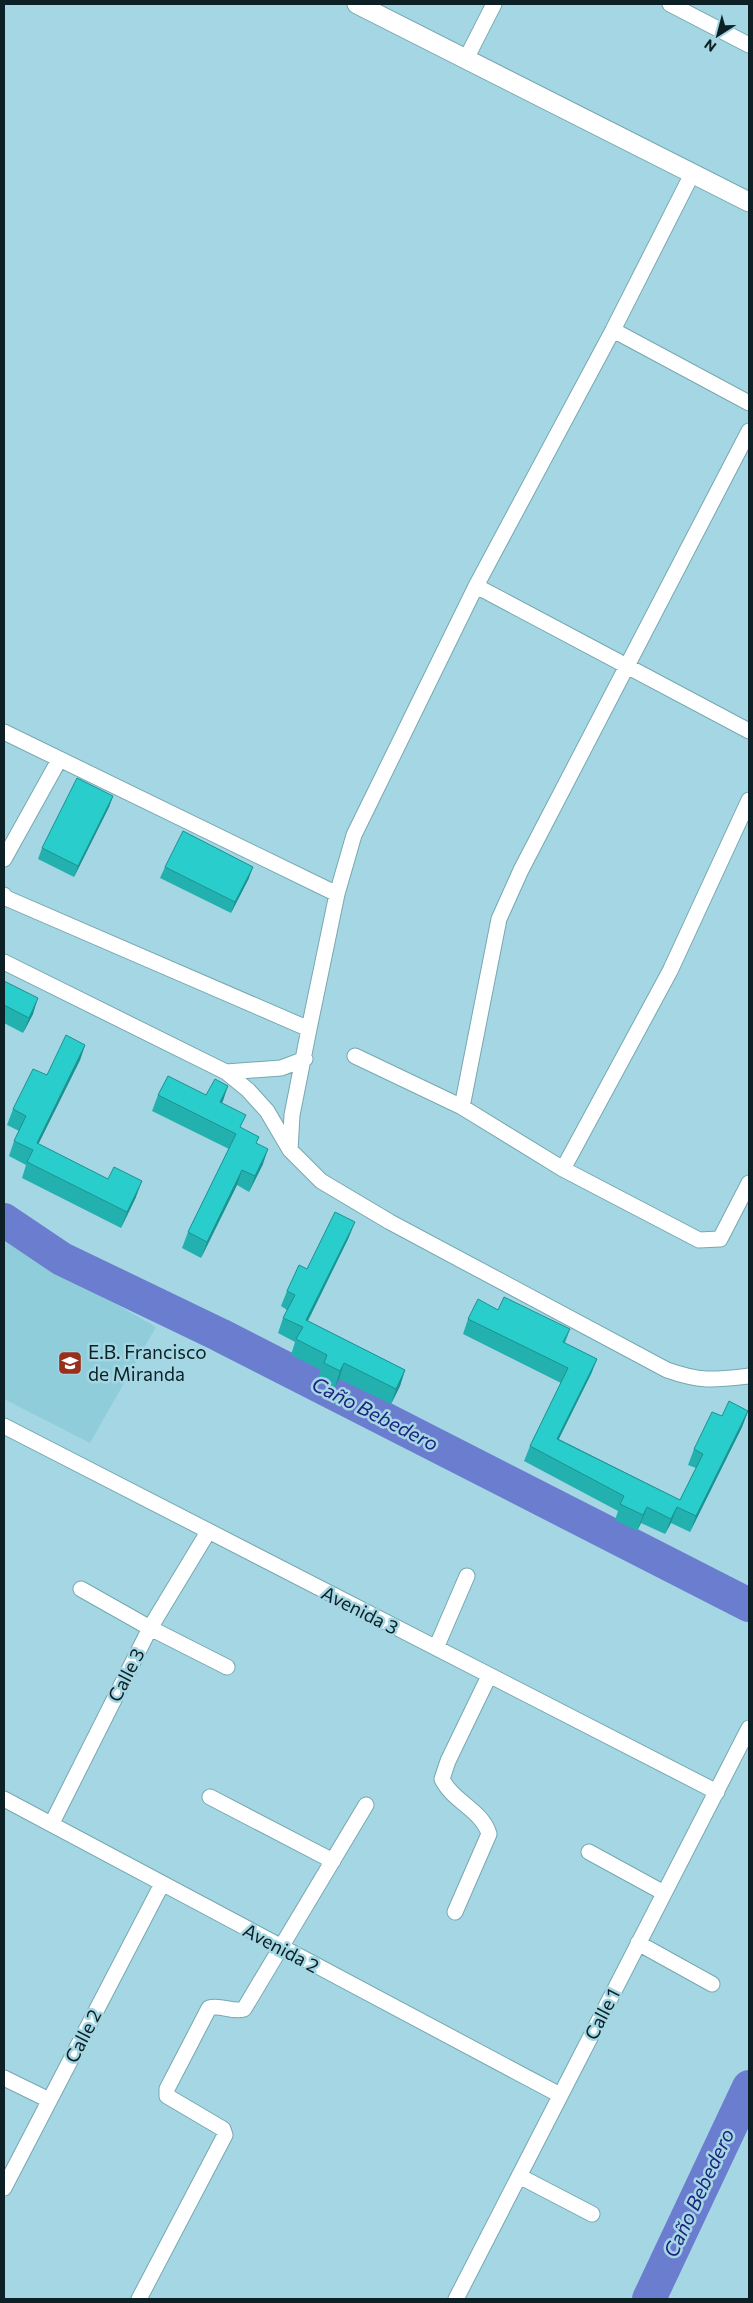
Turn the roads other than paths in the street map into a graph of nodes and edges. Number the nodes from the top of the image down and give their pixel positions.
1 (357, 4) edge
2 (494, 4) edge
3 (670, 4) edge
4 (749, 44) edge
5 (466, 59) junction
6 (692, 174) junction
7 (749, 202) edge
8 (613, 330) junction
9 (749, 403) edge
10 (749, 431) edge
11 (476, 586) junction
12 (626, 667) junction
13 (749, 731) edge
14 (4, 732) edge
15 (59, 760) junction
16 (749, 800) edge
17 (4, 859) edge
18 (337, 894) junction
19 (4, 895) edge
20 (4, 962) edge
21 (309, 1029) junction
22 (355, 1056) dead end
23 (305, 1059) junction
24 (226, 1072) junction
25 (462, 1107) junction
26 (290, 1150) junction
27 (563, 1169) junction
28 (749, 1183) edge
29 (749, 1376) edge
30 (4, 1426) edge
31 (208, 1532) junction
32 (467, 1576) dead end
33 (80, 1589) dead end
34 (150, 1628) junction
35 (436, 1648) junction
36 (227, 1667) dead end
37 (489, 1676) junction
38 (749, 1728) edge
39 (717, 1792) junction
40 (210, 1797) dead end
41 (4, 1799) edge
42 (366, 1805) dead end
43 (52, 1823) junction
44 (589, 1852) dead end
45 (333, 1860) junction
46 (162, 1884) junction
47 (664, 1893) junction
48 (454, 1912) dead end
49 (638, 1943) junction
50 (281, 1948) junction
51 (712, 1984) dead end
52 (4, 2078) edge
53 (560, 2095) junction
54 (49, 2100) junction
55 (519, 2176) junction
56 (4, 2188) edge
57 (592, 2214) dead end
58 (138, 2299) edge
59 (456, 2299) edge

1 - 5 street
2 - 5 street
3 - 4 street
5 - 6 street
6 - 7 street
6 - 8 street
8 - 9 street
8 - 11 street
10 - 12 street
11 - 12 street
11 - 18 street
12 - 13 street
12 - 25 street
14 - 15 street
15 - 17 street
15 - 18 street
16 - 27 street
18 - 21 street
19 - 21 street
20 - 24 street
21 - 23 street
22 - 25 street
23 - 24 street
23 - 26 street
24 - 26 street
25 - 27 street
26 - 29 street
27 - 28 street
30 - 31 street, Avenida 3
31 - 34 street, Calle 3
31 - 35 street, Avenida 3
32 - 35 street
33 - 34 street
34 - 36 street
34 - 43 street, Calle 3
35 - 37 street, Avenida 3
37 - 39 street, Avenida 3
37 - 48 street
38 - 39 street, Calle 1
39 - 47 street, Calle 1
40 - 45 street
41 - 43 street, Avenida 2
42 - 45 street
43 - 46 street, Avenida 2
44 - 47 street
45 - 50 street
46 - 50 street, Avenida 2
46 - 54 street, Calle 2
47 - 49 street, Calle 1
49 - 51 street
49 - 53 street, Calle 1
50 - 53 street, Avenida 2
50 - 58 street
52 - 54 street
53 - 55 street, Calle 1
54 - 56 street, Calle 2
55 - 57 street
55 - 59 street, Calle 1

